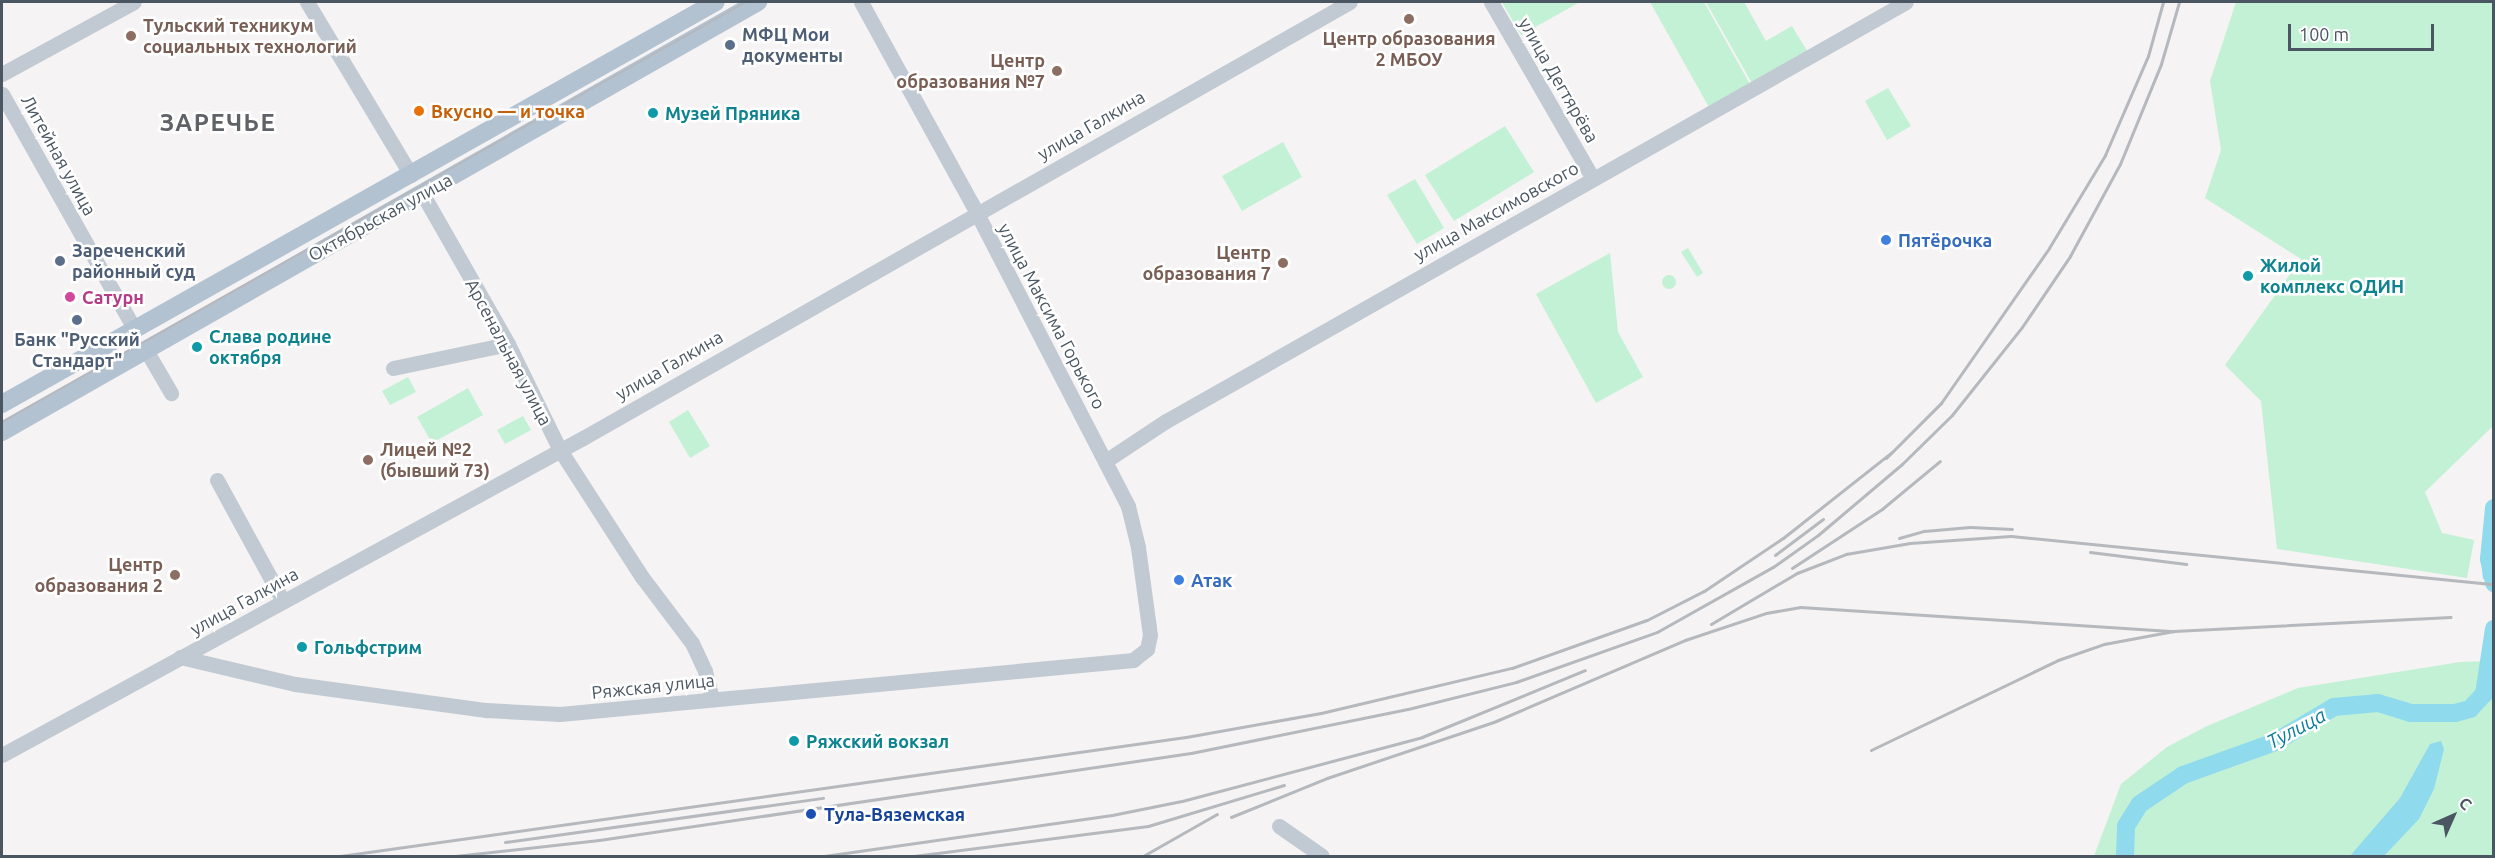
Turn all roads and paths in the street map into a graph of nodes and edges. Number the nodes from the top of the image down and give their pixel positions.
1 (134, 2) edge
2 (308, 2) edge
3 (716, 2) edge
4 (758, 2) edge
5 (861, 2) edge
6 (1350, 2) edge
7 (1491, 2) edge
8 (1906, 2) edge
9 (2, 74) edge
10 (2, 94) edge
11 (411, 175) junction
12 (1593, 179) junction
13 (422, 193) junction
14 (977, 214) junction
15 (135, 330) junction
16 (508, 344) junction
17 (146, 350) junction
18 (393, 368) dead end
19 (171, 393) dead end
20 (2, 404) edge
21 (2, 432) edge
22 (560, 450) junction
23 (1107, 460) junction
24 (218, 480) dead end
25 (283, 602) junction
26 (180, 657) junction
27 (1133, 660) joint
28 (712, 699) junction
29 (2, 755) edge
30 (1279, 826) dead end
31 (1322, 856) edge

1 - 9 street
2 - 11 street, Арсенальная улица
3 - 11 main road, Октябрьская улица
4 - 13 main road, Октябрьская улица
5 - 14 street, улица Максима Горького
6 - 14 street, улица Галкина
7 - 12 street, улица Дегтярёва
8 - 12 street, улица Максимовского
10 - 15 street, Литейная улица
11 - 13 main road, Арсенальная улица
11 - 15 main road, Октябрьская улица
12 - 23 street, улица Максимовского
13 - 16 street, Арсенальная улица
13 - 17 main road, Октябрьская улица
14 - 22 street, улица Галкина
14 - 23 street, улица Максима Горького
15 - 17 main road
15 - 20 main road, Октябрьская улица
16 - 18 street
16 - 22 street, Арсенальная улица
17 - 19 street
17 - 21 main road, Октябрьская улица
22 - 25 street, улица Галкина
22 - 28 street, Арсенальная улица
23 - 27 street, улица Максима Горького
24 - 25 street
25 - 26 street, улица Галкина
26 - 28 street, Ряжская улица
26 - 29 street, улица Галкина
27 - 28 street, Ряжская улица
30 - 31 street

